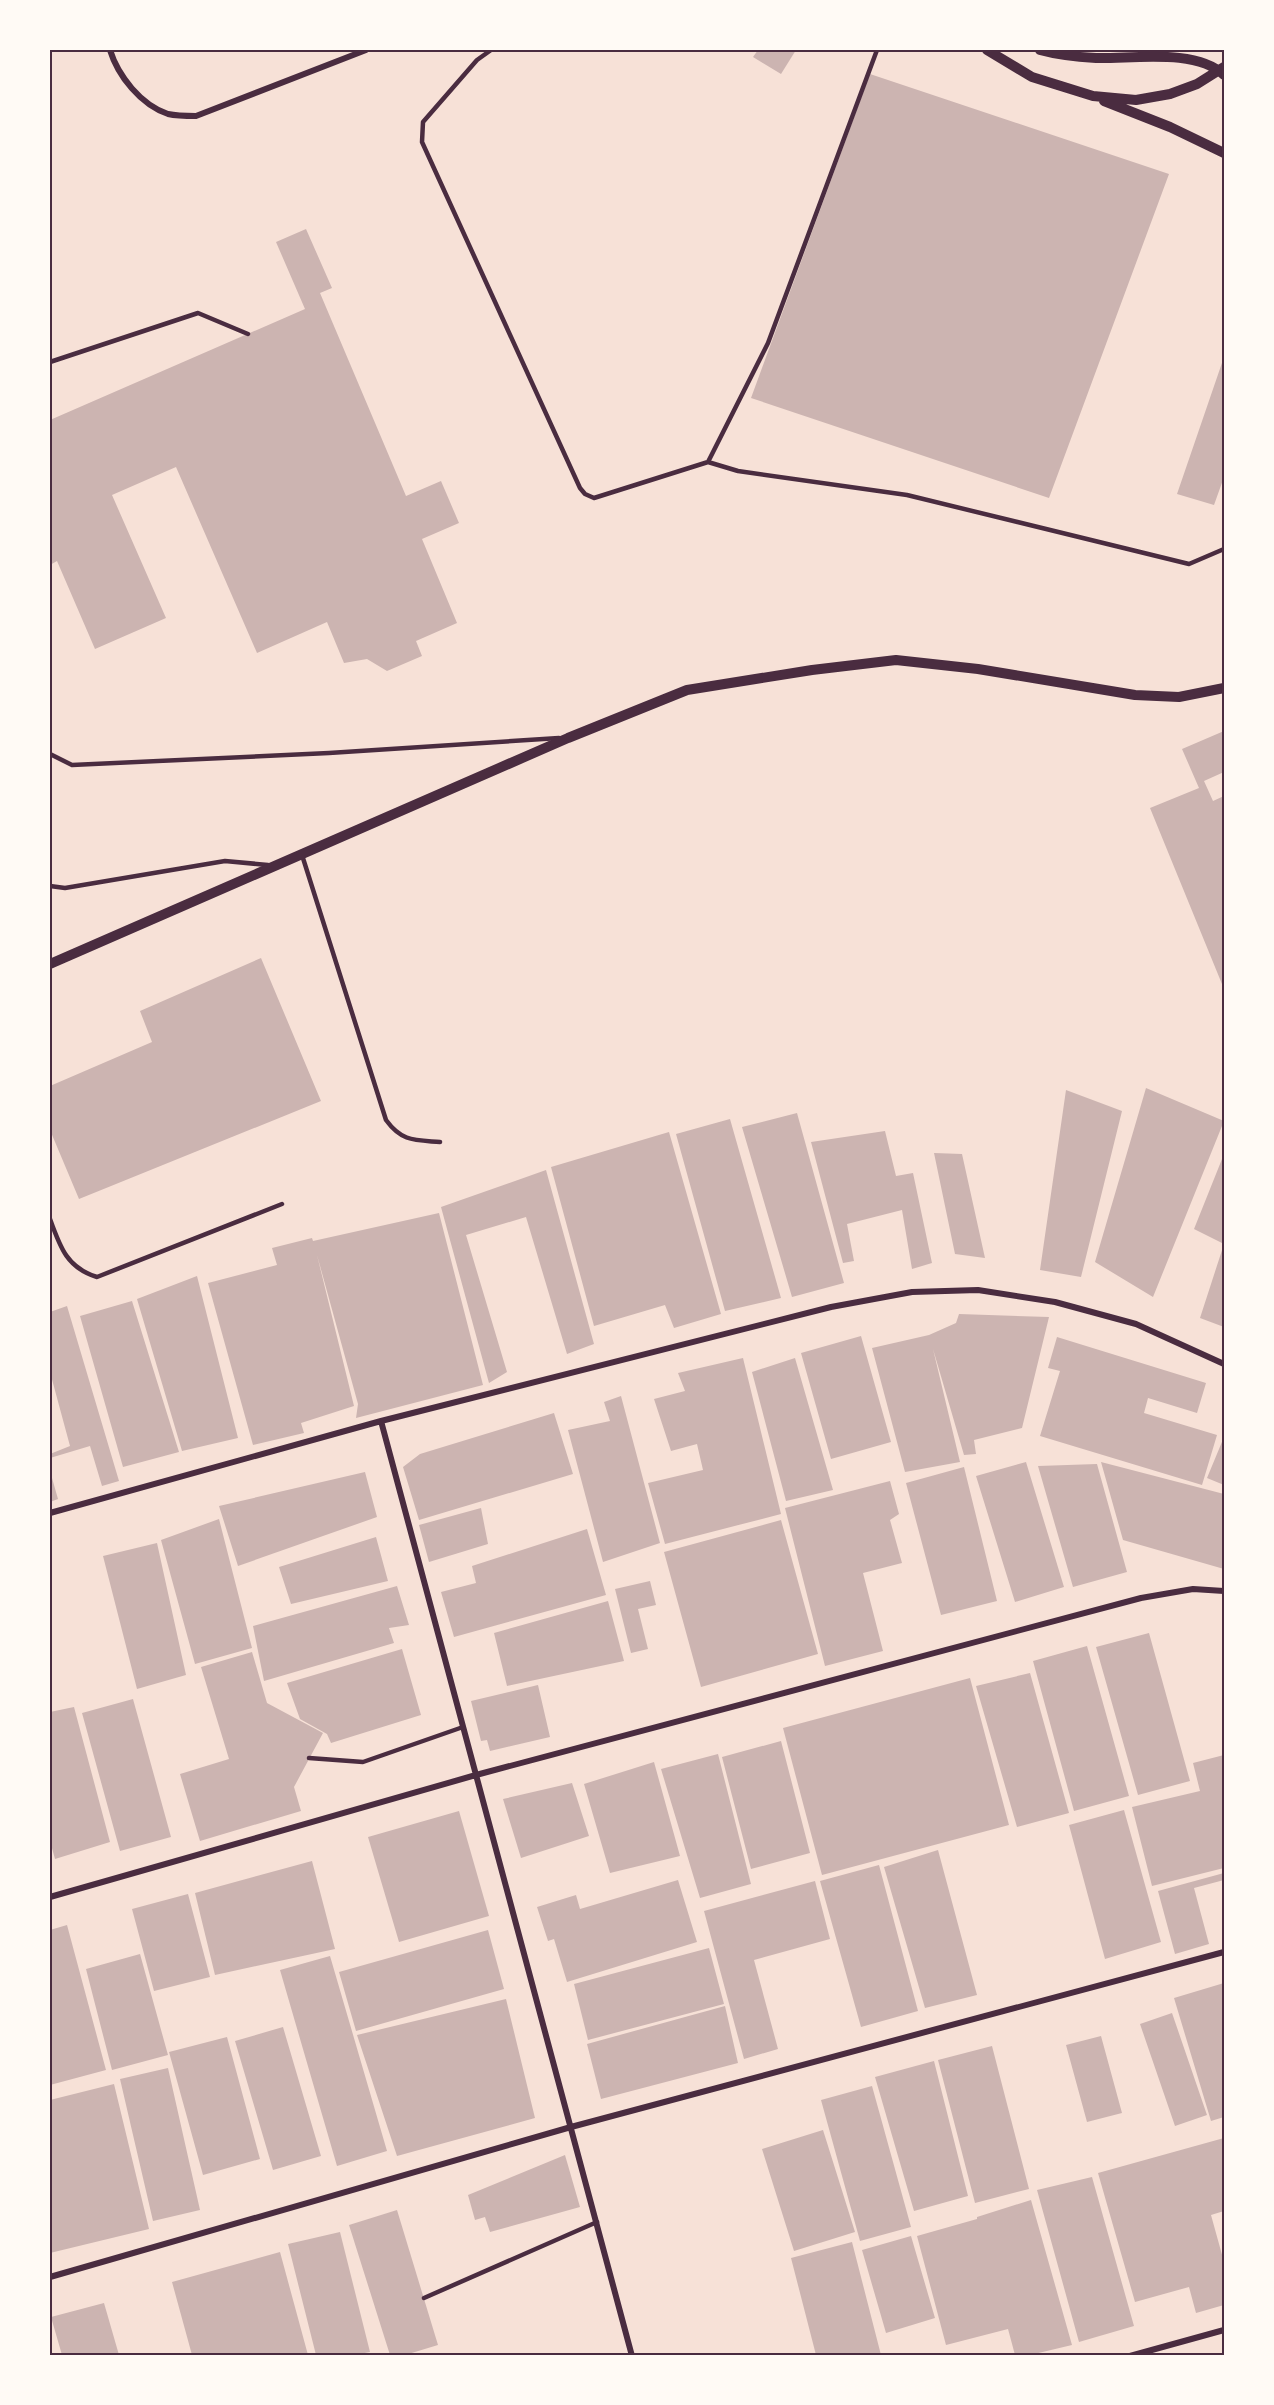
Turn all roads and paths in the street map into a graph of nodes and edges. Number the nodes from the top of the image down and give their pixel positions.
1 (110, 50) edge
2 (366, 50) edge
3 (491, 50) edge
4 (877, 50) edge
5 (987, 50) edge
6 (1040, 50) edge
7 (1223, 71) edge
8 (1093, 96) junction
9 (1224, 153) edge
10 (248, 334) dead end
11 (50, 362) edge
12 (708, 462) junction
13 (1224, 549) edge
14 (1224, 688) edge
15 (568, 738) junction
16 (50, 754) edge
17 (301, 854) junction
18 (274, 866) junction
19 (50, 886) edge
20 (50, 964) edge
21 (440, 1142) dead end
22 (282, 1204) dead end
23 (50, 1220) edge
24 (1224, 1364) edge
25 (381, 1421) junction
26 (50, 1512) edge
27 (1224, 1591) edge
28 (463, 1727) junction
29 (309, 1758) dead end
30 (476, 1776) junction
31 (50, 1897) edge
32 (1224, 1952) edge
33 (571, 2127) junction
34 (597, 2222) junction
35 (50, 2277) edge
36 (424, 2298) dead end
37 (1224, 2330) edge
38 (632, 2355) edge
39 (1130, 2355) edge

1 - 2 street
3 - 12 lane
4 - 12 lane
5 - 8 street
6 - 7 street
7 - 8 street
8 - 9 street
10 - 11 lane
12 - 13 lane
14 - 15 street
15 - 16 lane
15 - 17 street
17 - 18 street
17 - 21 lane
18 - 19 lane
18 - 20 street
22 - 23 lane
24 - 25 street
25 - 26 street
25 - 28 street
27 - 30 street
28 - 29 lane
28 - 30 street
30 - 31 street
30 - 33 street
32 - 33 street
33 - 34 street
33 - 35 street
34 - 36 lane
34 - 38 street
37 - 39 street

